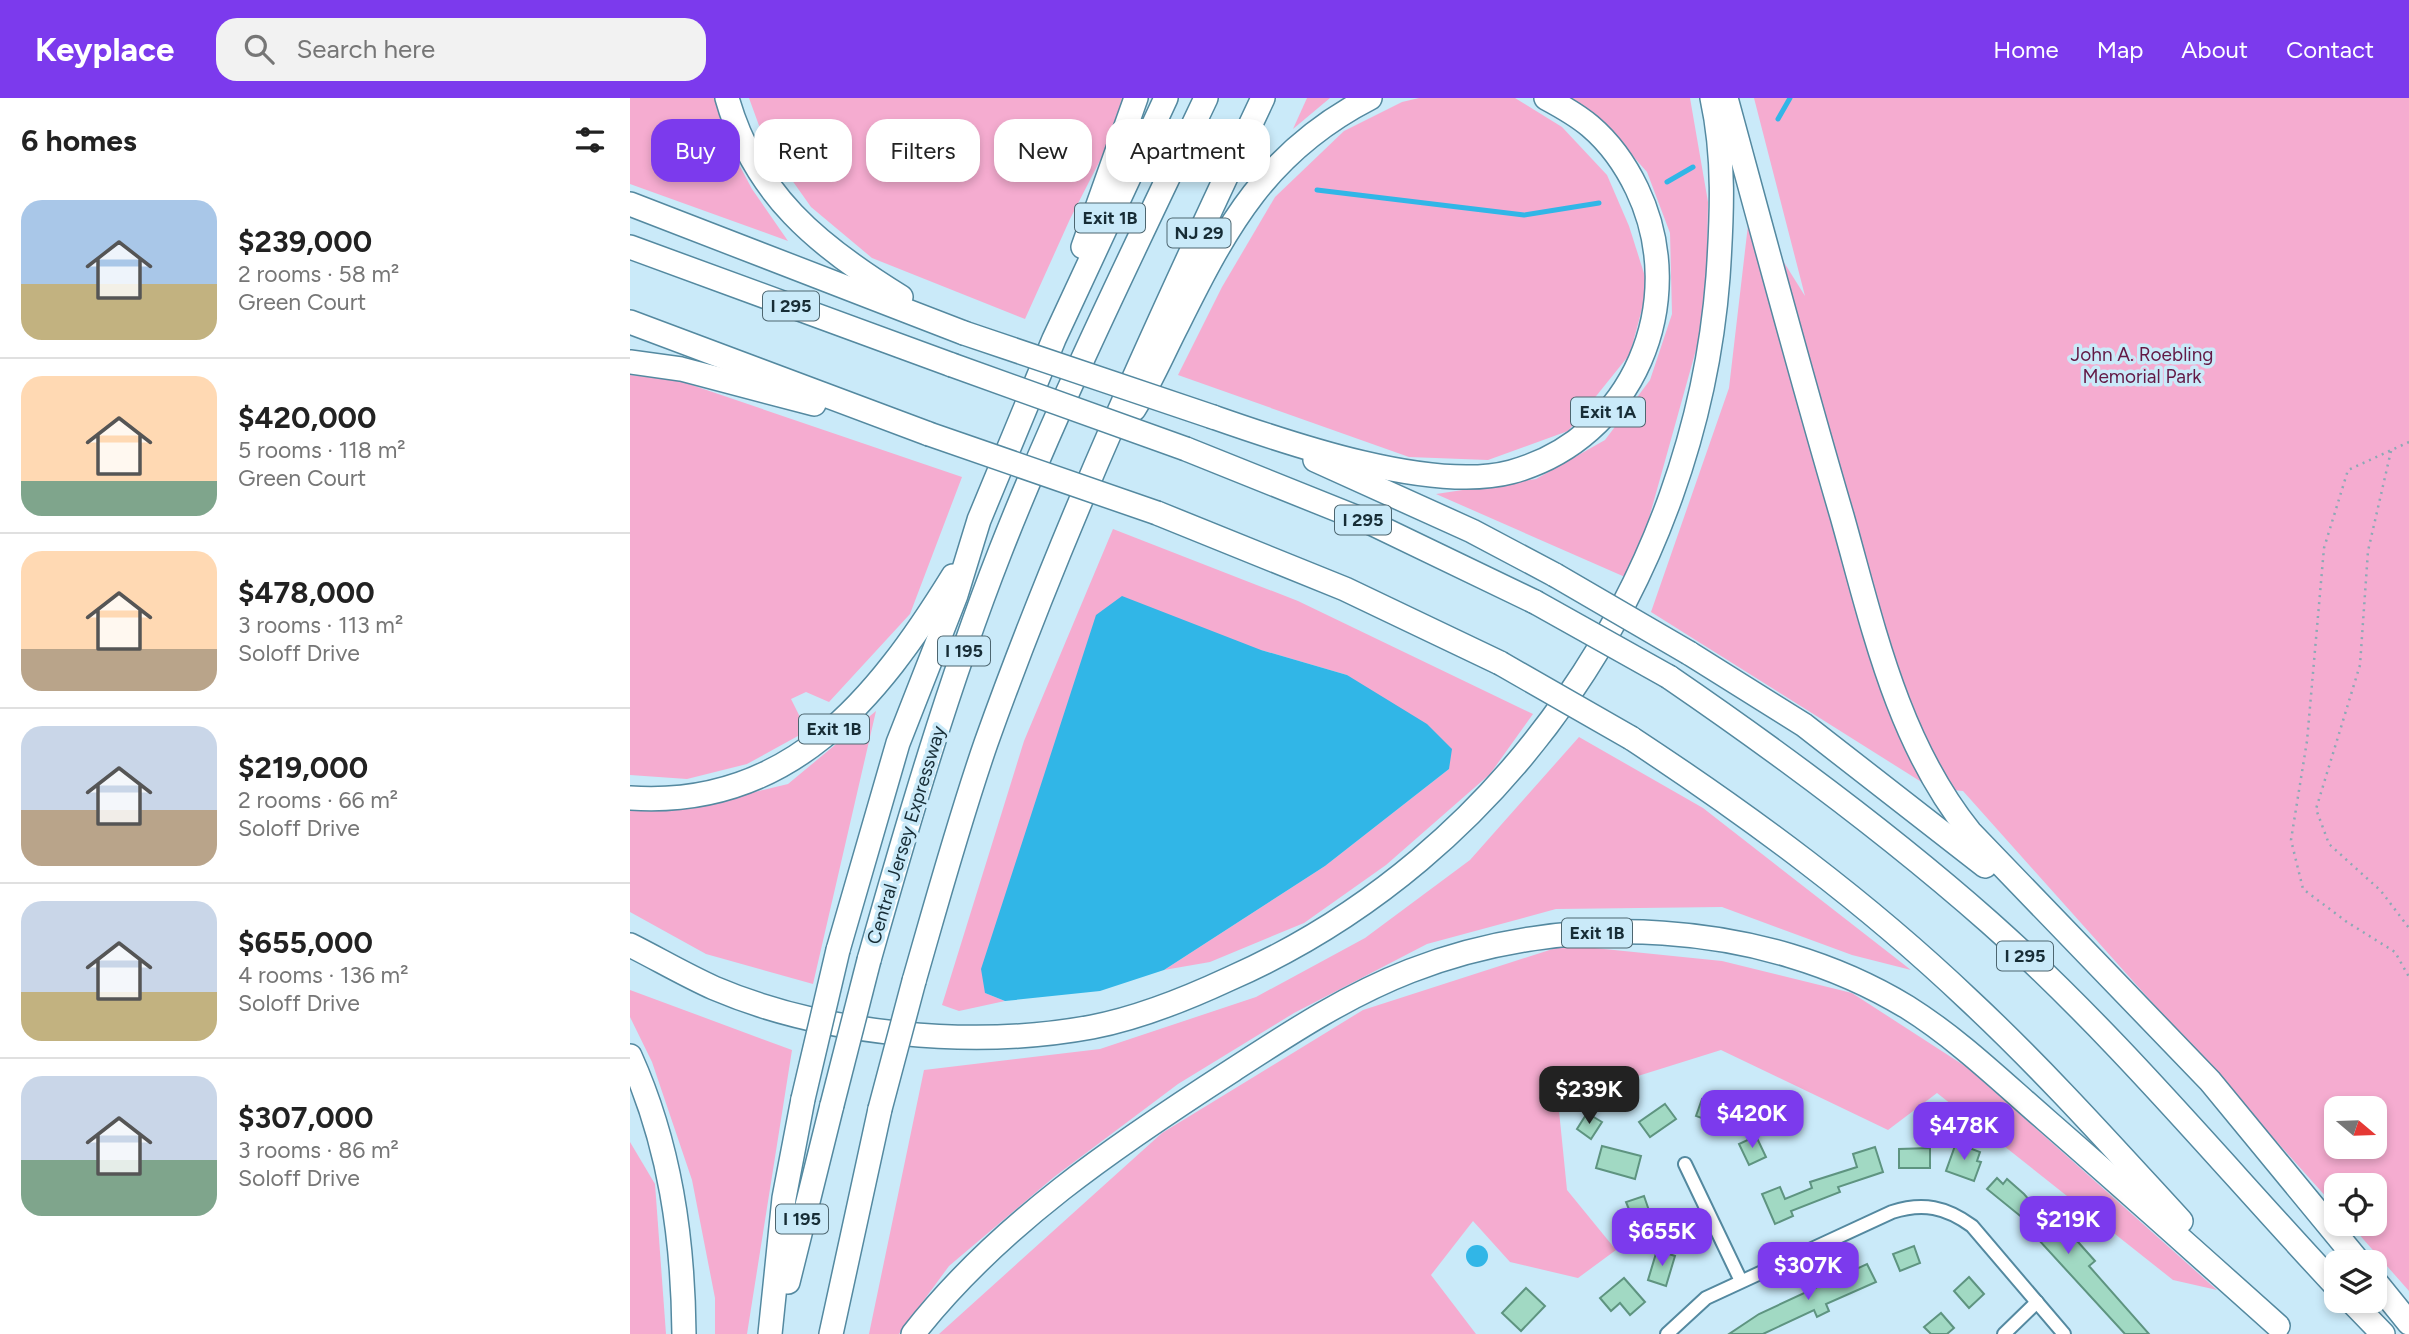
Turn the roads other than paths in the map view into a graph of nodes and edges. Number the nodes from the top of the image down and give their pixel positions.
1 (727, 98) edge
2 (1136, 98) edge
3 (1166, 98) edge
4 (1206, 98) edge
5 (1263, 98) edge
6 (1546, 98) edge
7 (1712, 98) edge
8 (1726, 98) edge
9 (1363, 101) edge
10 (630, 204) edge
11 (630, 247) edge
12 (630, 322) edge
13 (964, 333) junction
14 (1054, 339) junction
15 (1086, 352) joint
16 (630, 362) edge
17 (1144, 374) junction
18 (1260, 433) junction
19 (929, 434) junction
20 (967, 553) junction
21 (630, 798) edge
22 (2069, 934) junction
23 (630, 945) edge
24 (630, 1056) edge
25 (1685, 1164) dead end
26 (2349, 1250) edge
27 (2324, 1273) edge
28 (1741, 1281) junction
29 (2387, 1296) edge
30 (2038, 1302) junction
31 (2363, 1313) edge
32 (2409, 1323) edge
33 (2281, 1330) edge
34 (684, 1334) edge
35 (770, 1334) edge
36 (778, 1334) edge
37 (831, 1334) edge
38 (913, 1334) edge
39 (1667, 1334) edge
40 (2004, 1334) edge
41 (2064, 1334) edge
42 (2383, 1334) edge

1 - 13 highway
2 - 14 highway
3 - 14 highway, Exit 1B
4 - 15 highway, NJ 29
5 - 17 highway, NJ 29
6 - 18 highway, Exit 1A
7 - 23 highway
8 - 22 highway
9 - 17 highway
10 - 13 highway
11 - 27 highway, I 295, bridge
12 - 19 highway
13 - 18 highway, bridge
14 - 20 highway
15 - 36 highway, Central Jersey Expressway / I 195, bridge
16 - 19 highway
17 - 37 highway, I 195, bridge
18 - 22 highway, bridge
19 - 33 highway, bridge
20 - 21 highway, Exit 1B
20 - 35 highway, bridge
22 - 26 highway
24 - 34 highway
25 - 28 street
28 - 30 street
28 - 39 street
29 - 32 highway
30 - 40 street
30 - 41 street
31 - 42 highway
33 - 38 highway, Exit 1B

